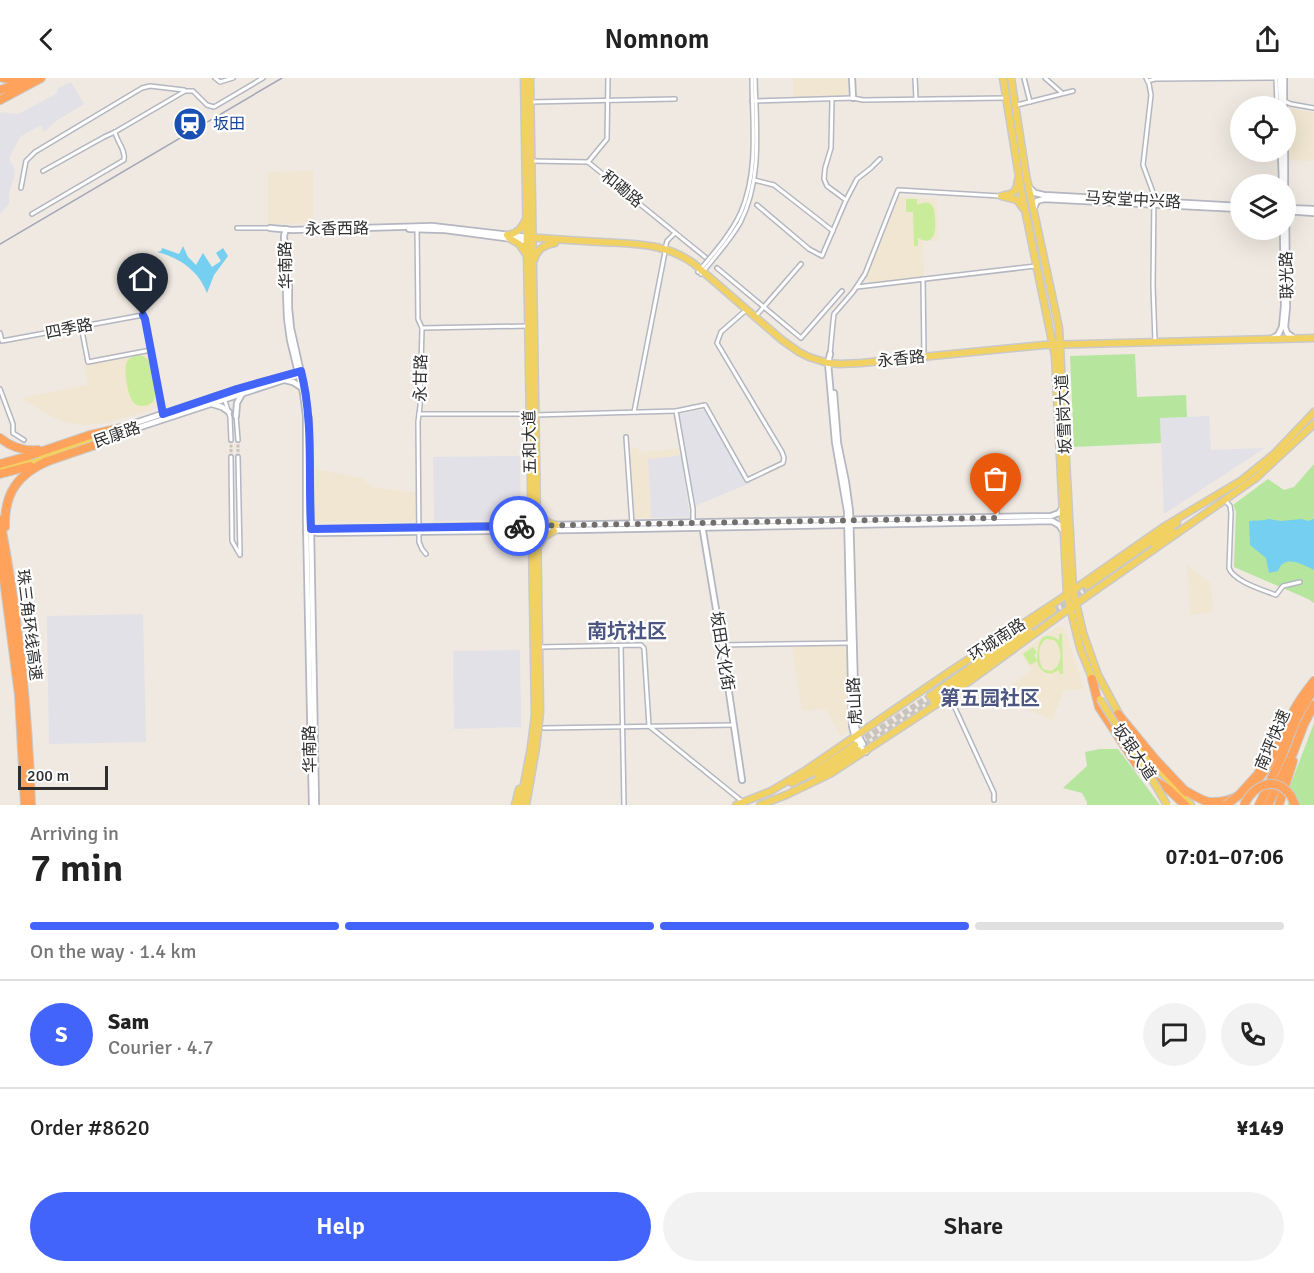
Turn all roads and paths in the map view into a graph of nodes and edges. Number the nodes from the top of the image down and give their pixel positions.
1 (3, 78) edge
2 (25, 78) edge
3 (29, 78) edge
4 (41, 78) edge
5 (215, 78) edge
6 (233, 78) edge
7 (263, 78) edge
8 (524, 78) edge
9 (530, 78) edge
10 (608, 78) edge
11 (753, 78) edge
12 (852, 78) edge
13 (915, 78) edge
14 (1003, 78) edge
15 (1011, 78) edge
16 (1024, 78) edge
17 (1045, 78) edge
18 (1279, 78) edge
19 (1147, 79) edge
20 (20, 90) junction
21 (189, 90) junction
22 (1073, 91) dead end
23 (0, 92) edge
24 (1063, 93) junction
25 (1281, 96) edge
26 (853, 98) junction
27 (1006, 98) junction
28 (675, 99) dead end
29 (916, 99) junction
30 (0, 100) edge
31 (754, 100) junction
32 (832, 100) junction
33 (609, 101) junction
34 (528, 102) junction
35 (1030, 102) junction
36 (1016, 105) junction
37 (1296, 105) edge
38 (1296, 106) edge
39 (1314, 108) edge
40 (115, 132) junction
41 (880, 159) dead end
42 (529, 161) junction
43 (588, 162) junction
44 (43, 171) dead end
45 (1019, 176) junction
46 (754, 180) junction
47 (1028, 185) junction
48 (21, 188) dead end
49 (1001, 196) junction
50 (846, 200) junction
51 (1154, 203) junction
52 (757, 205) dead end
53 (1230, 207) edge
54 (1033, 210) junction
55 (1296, 210) edge
56 (1314, 211) edge
57 (32, 214) dead end
58 (530, 216) junction
59 (1026, 216) junction
60 (417, 227) junction
61 (237, 228) dead end
62 (270, 228) joint
63 (286, 229) junction
64 (833, 231) junction
65 (675, 232) junction
66 (508, 237) junction
67 (530, 239) junction
68 (1282, 240) edge
69 (1286, 240) edge
70 (553, 241) junction
71 (665, 250) junction
72 (705, 257) dead end
73 (530, 263) junction
74 (801, 264) dead end
75 (1036, 266) junction
76 (717, 268) dead end
77 (700, 272) junction
78 (923, 279) junction
79 (857, 287) junction
80 (842, 291) dead end
81 (764, 307) junction
82 (746, 311) junction
83 (755, 317) junction
84 (81, 326) junction
85 (528, 326) junction
86 (422, 328) junction
87 (0, 333) edge
88 (1270, 339) junction
89 (1296, 339) junction
90 (1314, 340) edge
91 (1155, 342) junction
92 (1060, 346) junction
93 (1052, 347) junction
94 (151, 350) junction
95 (830, 354) joint
96 (294, 357) junction
97 (924, 357) junction
98 (830, 364) junction
99 (300, 373) junction
100 (283, 378) junction
101 (301, 387) junction
102 (0, 389) edge
103 (246, 392) junction
104 (230, 394) junction
105 (224, 396) junction
106 (209, 404) junction
107 (676, 411) junction
108 (229, 412) junction
109 (634, 412) junction
110 (1314, 412) edge
111 (163, 414) junction
112 (419, 414) junction
113 (533, 414) junction
114 (237, 417) junction
115 (149, 421) junction
116 (1314, 424) edge
117 (121, 430) junction
118 (626, 437) dead end
119 (0, 438) edge
120 (24, 440) dead end
121 (231, 440) tunnel mouth
122 (238, 440) tunnel mouth
123 (51, 448) junction
124 (238, 457) tunnel mouth
125 (231, 458) tunnel mouth
126 (48, 461) junction
127 (0, 470) edge
128 (1224, 491) junction
129 (996, 499) dead end
130 (1225, 500) junction
131 (534, 505) junction
132 (1062, 508) junction
133 (997, 516) junction
134 (0, 520) edge
135 (849, 522) junction
136 (632, 524) junction
137 (693, 525) junction
138 (701, 525) junction
139 (513, 528) junction
140 (534, 528) junction
141 (555, 528) junction
142 (574, 528) junction
143 (419, 530) junction
144 (309, 531) junction
145 (1063, 531) junction
146 (0, 549) edge
147 (535, 550) junction
148 (426, 554) dead end
149 (0, 571) edge
150 (1300, 582) dead end
151 (1073, 590) junction
152 (12, 591) junction
153 (1066, 595) junction
154 (1073, 606) junction
155 (9, 607) junction
156 (1028, 620) junction
157 (852, 643) junction
158 (722, 645) junction
159 (621, 646) junction
160 (539, 647) junction
161 (1016, 648) junction
162 (1092, 679) junction
163 (963, 680) junction
164 (1314, 681) edge
165 (948, 684) junction
166 (1314, 688) edge
167 (950, 696) junction
168 (1100, 699) joint
169 (1314, 705) edge
170 (1293, 711) junction
171 (1118, 714) junction
172 (734, 724) junction
173 (623, 726) junction
174 (649, 726) junction
175 (544, 728) dead end
176 (856, 736) junction
177 (1298, 739) junction
178 (1135, 741) joint
179 (866, 752) junction
180 (527, 765) junction
181 (742, 780) dead end
182 (1162, 786) junction
183 (1184, 790) junction
184 (771, 791) junction
185 (786, 795) junction
186 (1287, 795) junction
187 (994, 800) dead end
188 (743, 802) junction
189 (772, 802) edge
190 (25, 805) edge
191 (31, 805) edge
192 (314, 805) edge
193 (515, 805) edge
194 (520, 805) edge
195 (526, 805) edge
196 (624, 805) edge
197 (736, 805) edge
198 (760, 805) edge
199 (1167, 805) edge
200 (1178, 805) edge
201 (1185, 805) edge
202 (1191, 805) edge
203 (1201, 805) edge
204 (1226, 805) edge
205 (1244, 805) edge
206 (1259, 805) edge
207 (1268, 805) edge
208 (1280, 805) edge
209 (1295, 805) edge

1 - 2 highway
3 - 23 highway
4 - 20 highway
5 - 6 street
7 - 21 street
8 - 34 main road, 五和大道
9 - 34 main road, 五和大道
10 - 33 street
11 - 31 street
12 - 26 main road
13 - 29 street
14 - 27 main road, 坂雪岗大道
15 - 36 main road, 坂雪岗大道
16 - 35 street
17 - 24 street
18 - 19 street
18 - 25 main road
19 - 51 street
20 - 23 highway
20 - 30 highway
21 - 40 street
21 - 48 street
22 - 24 street
24 - 35 street
26 - 29 street
26 - 32 street
27 - 29 street
27 - 45 main road, 坂雪岗大道
28 - 33 street
31 - 32 street
31 - 46 street
31 - 77 street
32 - 50 street
33 - 34 street
33 - 43 street
34 - 42 main road, 五和大道
35 - 36 street
36 - 47 main road, 坂雪岗大道
37 - 39 street
38 - 39 street
40 - 44 street
40 - 57 street
41 - 50 street
42 - 43 street, 和磡路
42 - 58 main road, 五和大道
43 - 65 street, 和磡路
45 - 49 main road
45 - 59 main road, 坂雪岗大道
46 - 64 street
46 - 77 street
47 - 51 main road, 马安堂中兴路
47 - 54 main road, 坂雪岗大道
49 - 59 main road
49 - 79 street
50 - 64 street
51 - 53 main road, 马安堂中兴路
51 - 54 main road, 马安堂中兴路
51 - 91 street
52 - 64 street
54 - 92 main road, 坂雪岗大道
55 - 56 main road
58 - 66 main road
58 - 67 main road, 五和大道
58 - 70 main road
59 - 75 main road, 坂雪岗大道
60 - 63 main road, 永香西路
60 - 66 main road, 永香西路
60 - 86 street, 永甘路
61 - 62 street
62 - 63 main road, 永香西路
63 - 96 main road, 华南路
63 - 99 main road, 华南路
65 - 71 street
65 - 72 street, 和磡路
66 - 67 main road, 永香西路
66 - 73 main road
67 - 70 main road, 永香路
67 - 73 main road, 五和大道
68 - 88 main road, 联光路
69 - 89 main road, 联光路
70 - 71 main road, 永香路
70 - 73 main road
71 - 77 main road, 永香路
71 - 109 street
73 - 85 main road, 五和大道
73 - 113 main road, 五和大道
74 - 81 street
75 - 78 street
75 - 93 main road, 坂雪岗大道
76 - 81 street
77 - 82 main road, 永香路
78 - 79 street
78 - 97 street
79 - 95 street
80 - 81 street
81 - 83 street
82 - 83 main road, 永香路
82 - 98 main road, 永香路
82 - 107 street
83 - 98 main road, 永香路
84 - 87 street, 四季路
84 - 94 street, 四季路
84 - 94 street
85 - 86 street
85 - 113 main road, 五和大道
86 - 112 street, 永甘路
88 - 89 main road, 永香路
88 - 91 main road, 永香路
89 - 90 main road, 永香路
90 - 92 main road, 永香路
91 - 92 main road, 永香路
92 - 93 main road, 永香路
92 - 151 main road, 坂雪岗大道
93 - 97 main road, 永香路
93 - 98 main road, 永香路
93 - 132 main road, 坂雪岗大道
94 - 111 street, 四季路
95 - 98 main road, 虎山路
96 - 99 main road, 华南路
96 - 100 main road
97 - 98 main road, 永香路
98 - 135 main road, 虎山路
99 - 100 main road, 民康路
99 - 101 main road, 华南路
99 - 144 main road, 华南路
100 - 101 main road
100 - 103 main road, 民康路
100 - 104 main road, 民康路
101 - 144 main road, 华南路
102 - 120 street
103 - 104 main road, 民康路
103 - 114 main road
104 - 105 main road, 民康路
104 - 114 street
105 - 106 main road, 民康路
105 - 108 street
105 - 111 main road, 民康路
106 - 108 main road
106 - 115 main road, 民康路
107 - 109 street
107 - 137 street
108 - 121 street
109 - 113 street
110 - 128 main road, 环城南路
111 - 115 main road, 民康路
112 - 113 street
112 - 143 street, 永甘路
113 - 131 main road, 五和大道
114 - 122 street
115 - 117 main road, 民康路
116 - 130 main road, 环城南路
117 - 123 highway
117 - 126 highway
117 - 127 main road, 民康路
118 - 136 street
119 - 123 highway
123 - 127 highway
124 - 125 street
126 - 127 highway
126 - 152 highway
128 - 130 main road, 环城南路
128 - 151 main road, 环城南路
129 - 133 street
130 - 150 street
130 - 154 main road, 环城南路
131 - 139 main road
131 - 140 main road, 五和大道
131 - 141 main road
132 - 133 main road
132 - 145 main road, 坂雪岗大道
133 - 135 main road
134 - 152 highway, 珠三角环线高速
135 - 138 main road
135 - 145 main road
135 - 157 main road, 虎山路
136 - 137 main road
136 - 142 main road
137 - 138 main road
137 - 142 main road
138 - 158 main road, 坂田文化街
139 - 140 main road
139 - 143 main road
139 - 147 main road
140 - 141 main road
140 - 147 main road, 五和大道
141 - 142 main road
141 - 147 main road
143 - 144 main road
143 - 148 street, 永甘路
144 - 192 main road, 华南路
145 - 153 main road, 坂雪岗大道
146 - 155 highway, 珠三角环线高速
147 - 160 main road, 五和大道
147 - 180 main road, 五和大道
149 - 155 highway
151 - 153 main road, 环城南路
151 - 154 main road, 坂雪岗大道
152 - 191 highway, 珠三角环线高速
153 - 154 main road, 坂雪岗大道
153 - 156 main road, 环城南路
154 - 161 main road, 环城南路
154 - 162 main road, 坂雪岗大道
154 - 171 main road, 坂雪岗大道
155 - 190 highway, 珠三角环线高速
156 - 165 main road
156 - 176 main road, 环城南路
157 - 158 street
157 - 176 main road, 虎山路
158 - 172 main road, 坂田文化街
159 - 160 street
159 - 173 street
159 - 174 street
160 - 195 main road, 五和大道
161 - 163 main road
161 - 167 main road, 环城南路
162 - 168 main road, 坂雪岗大道
162 - 182 highway
163 - 165 main road, 环城南路
163 - 165 main road, 环城南路
164 - 170 highway
166 - 206 highway, 南坪快速
167 - 179 main road, 环城南路
167 - 187 street
168 - 199 main road, 坂银大道, bridge
169 - 177 highway, 南坪快速
170 - 183 highway
170 - 204 highway, bridge
171 - 178 main road, 坂雪岗大道
171 - 183 highway
172 - 174 street
172 - 181 main road, 坂田文化街
173 - 174 street
173 - 175 street
173 - 196 street
174 - 188 street
176 - 179 main road, 虎山路
176 - 184 main road, 环城南路
177 - 186 highway
177 - 207 highway, 南坪快速
178 - 202 main road, 坂银大道
179 - 185 main road, 环城南路
180 - 193 main road
180 - 194 main road, 五和大道
182 - 200 highway
182 - 201 highway
183 - 203 highway
184 - 185 main road, 环城南路
184 - 188 main road, 环城南路
185 - 189 main road, 环城南路
186 - 205 highway, bridge
186 - 208 highway
186 - 209 highway
188 - 197 main road, 环城南路
189 - 198 main road, 环城南路

